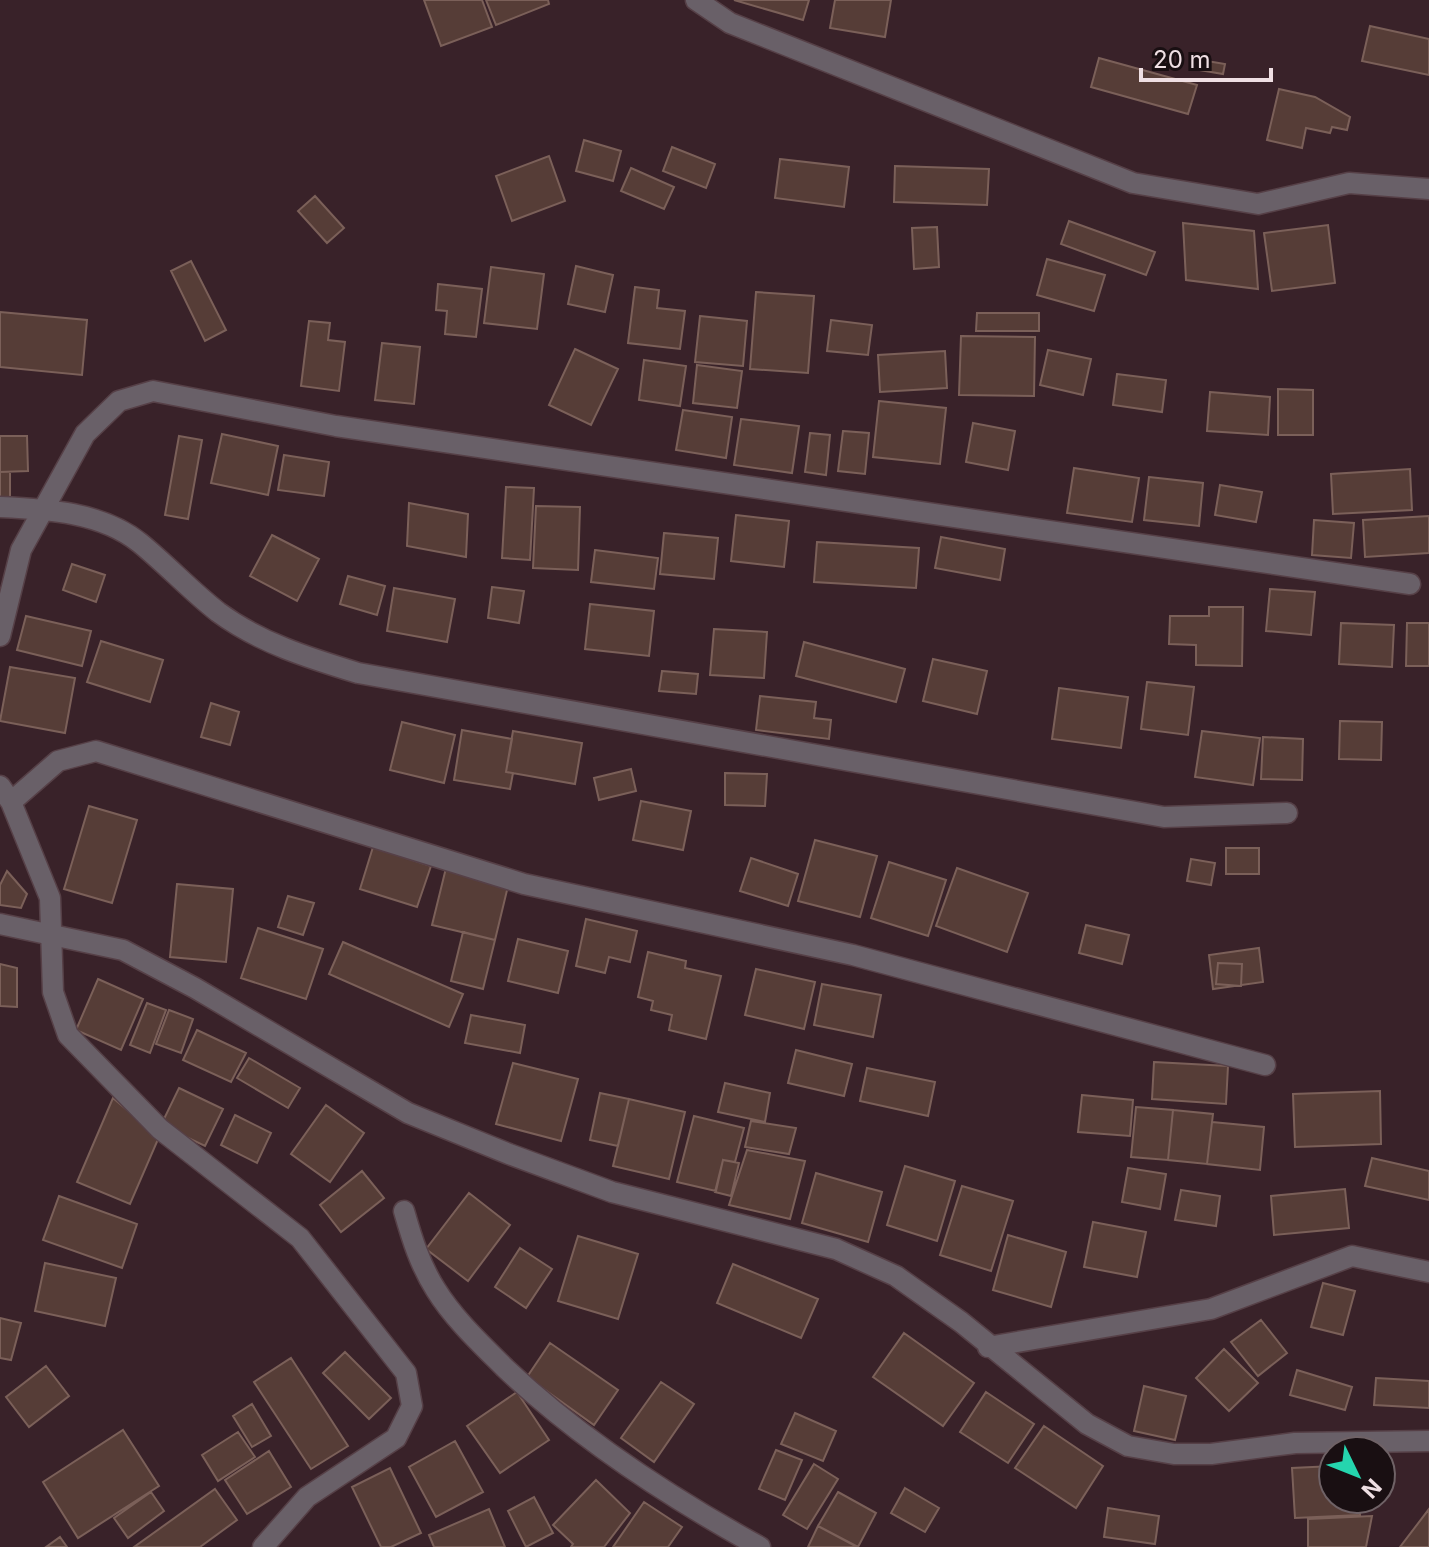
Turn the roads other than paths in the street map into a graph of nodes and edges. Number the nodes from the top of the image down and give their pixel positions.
1 (696, 0) edge
2 (1429, 189) edge
3 (0, 507) edge
4 (42, 509) junction
5 (1410, 584) dead end
6 (0, 636) edge
7 (6, 794) edge
8 (1287, 813) dead end
9 (0, 924) edge
10 (51, 932) junction
11 (1265, 1065) dead end
12 (404, 1211) dead end
13 (1429, 1272) edge
14 (988, 1347) junction
15 (1429, 1441) edge
16 (263, 1547) edge
17 (760, 1547) edge

1 - 2 street
3 - 4 street
4 - 5 street
4 - 6 street
4 - 8 street
7 - 10 street
7 - 11 street
9 - 10 street
10 - 14 street
10 - 16 street
12 - 17 street
13 - 14 street
14 - 15 street

